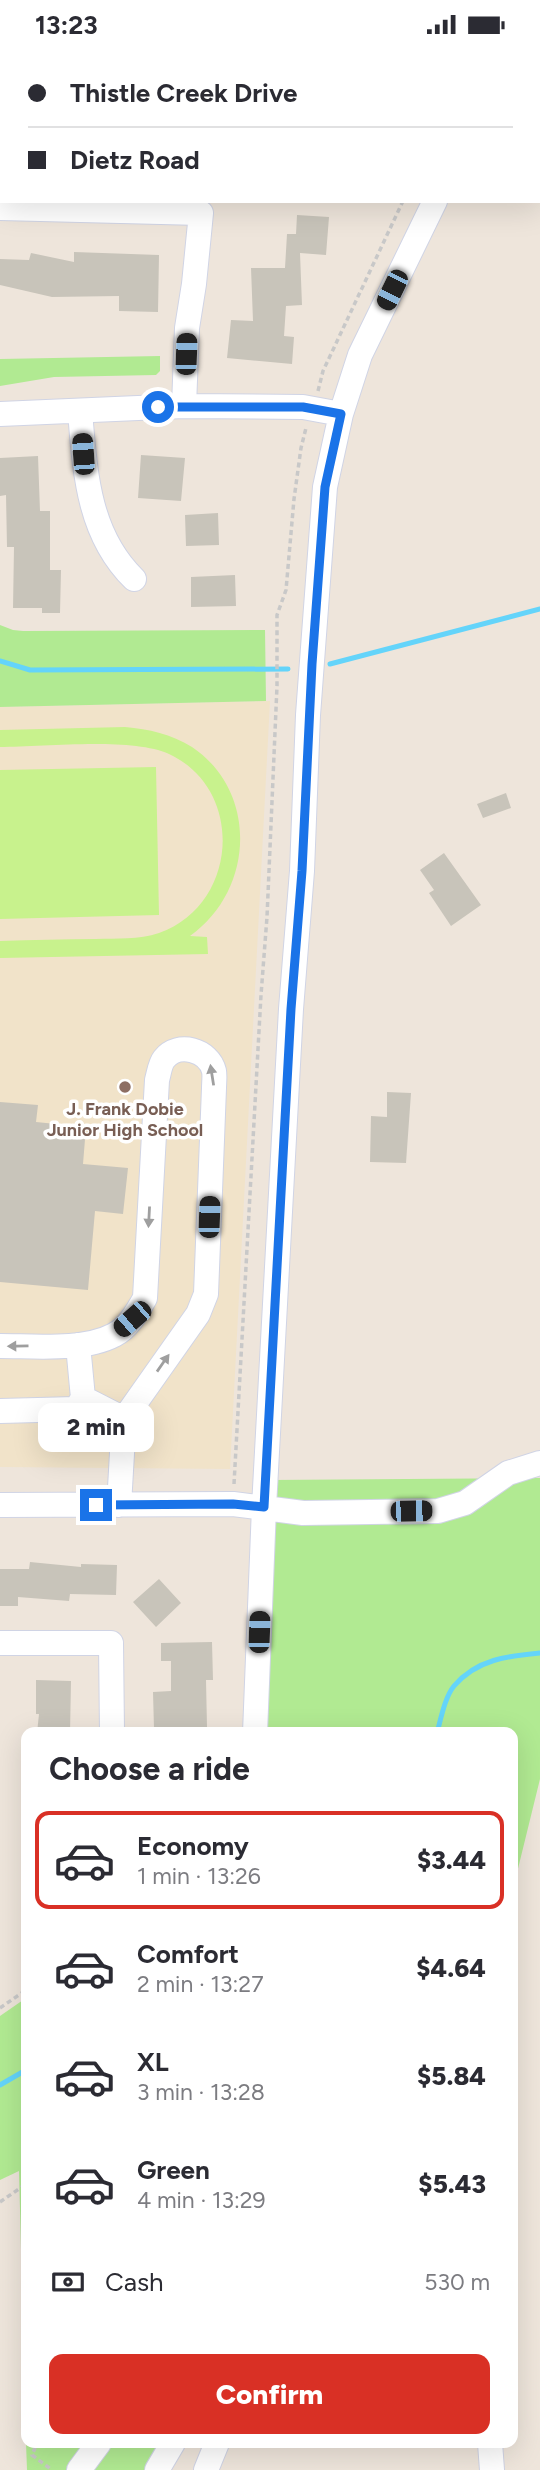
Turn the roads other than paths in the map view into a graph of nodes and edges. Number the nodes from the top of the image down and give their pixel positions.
1 (434, 203) edge
2 (0, 208) edge
3 (184, 406) junction
4 (80, 411) junction
5 (0, 414) edge
6 (341, 414) junction
7 (134, 579) dead end
8 (78, 1345) junction
9 (0, 1346) edge
10 (83, 1398) junction
11 (0, 1411) edge
12 (124, 1419) junction
13 (540, 1463) edge
14 (119, 1505) junction
15 (0, 1506) edge
16 (264, 1507) junction
17 (0, 1643) edge
18 (112, 1727) edge
19 (255, 1727) edge
20 (95, 2448) edge
21 (170, 2448) edge
22 (215, 2448) edge
23 (490, 2448) edge
24 (79, 2470) edge
25 (156, 2470) edge
26 (206, 2470) edge
27 (492, 2470) edge

1 - 6 street
2 - 3 street
3 - 4 street
3 - 6 street
4 - 5 street
4 - 7 street
6 - 16 street
8 -> 9 street
8 - 10 street
12 -> 8 street
10 - 11 street
10 - 12 street
12 - 14 street
13 - 16 street
14 - 15 street
14 - 16 street
16 - 19 street
17 - 18 street
20 - 24 street
21 - 25 street
22 - 26 street
23 - 27 street

